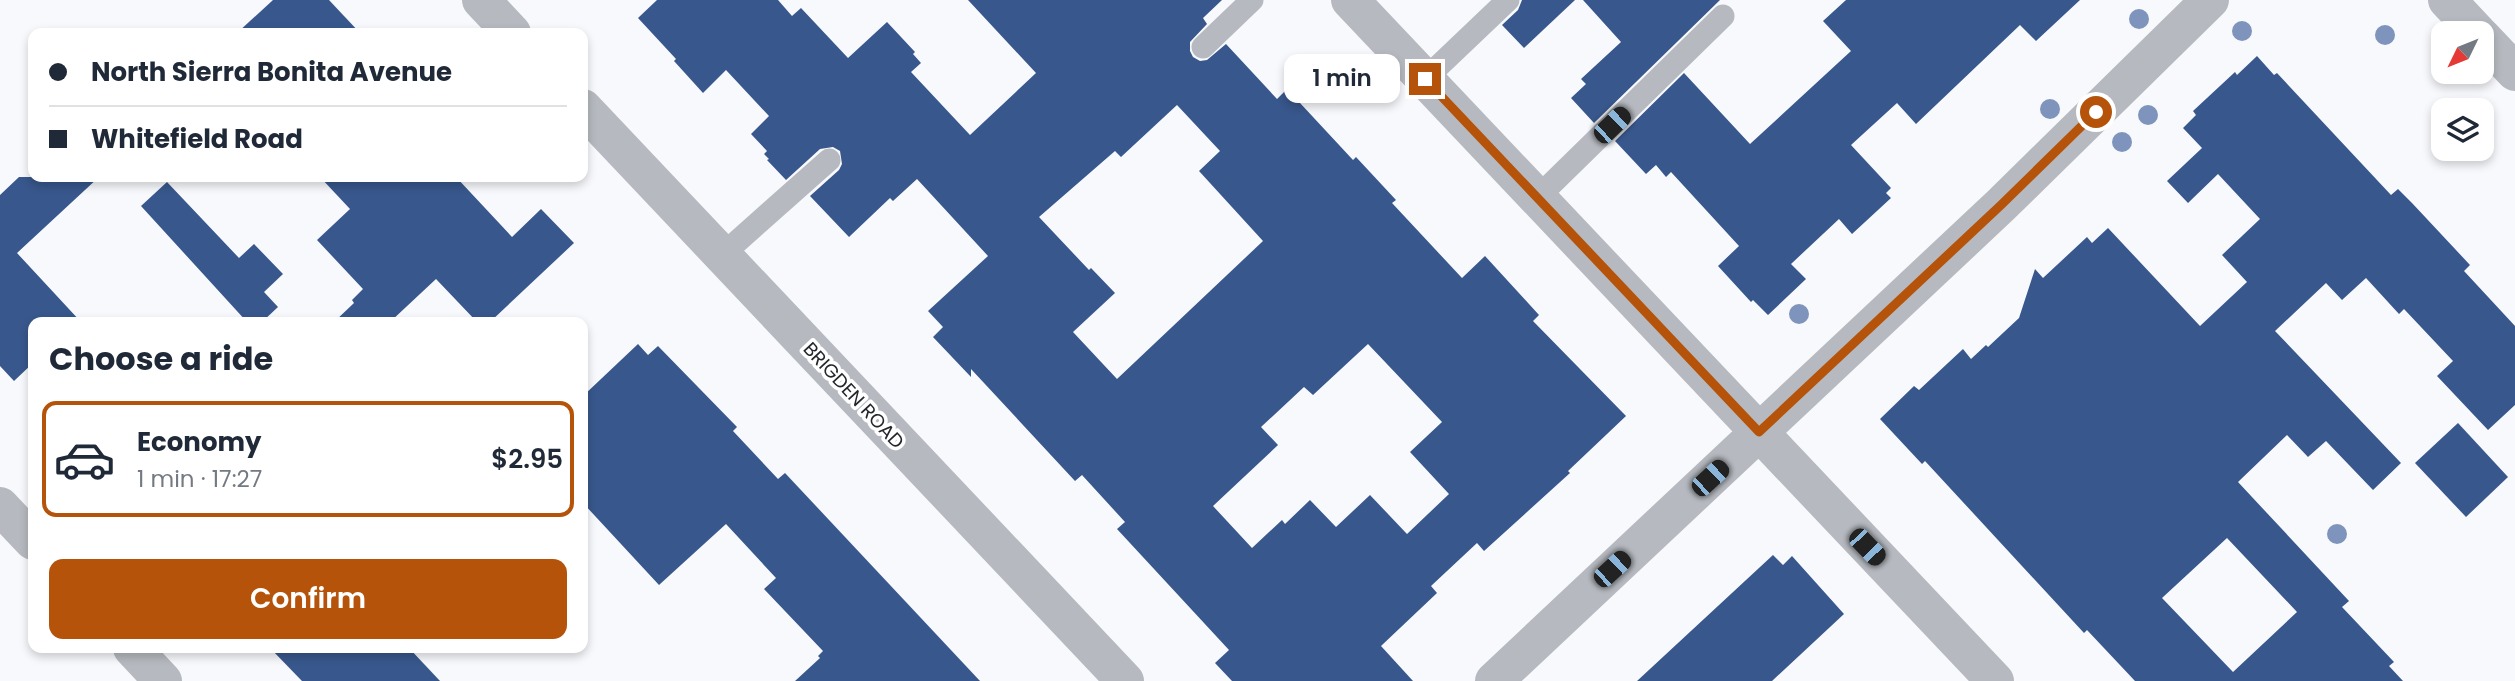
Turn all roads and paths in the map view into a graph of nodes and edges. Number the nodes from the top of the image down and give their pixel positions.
1 (1252, 0) edge
2 (1350, 0) edge
3 (1508, 0) edge
4 (2210, 0) edge
5 (2446, 0) edge
6 (1723, 16) dead end
7 (2466, 21) edge
8 (1203, 47) dead end
9 (2494, 50) edge
10 (2515, 72) edge
11 (1425, 79) junction
12 (588, 113) edge
13 (829, 160) dead end
14 (1538, 197) junction
15 (722, 255) junction
16 (1759, 432) junction
17 (0, 506) edge
18 (28, 536) edge
19 (137, 653) edge
20 (163, 681) edge
21 (1125, 681) edge
22 (1494, 681) edge
23 (1995, 681) edge

1 - 8 lane
2 - 11 street
3 - 11 lane
4 - 16 street
5 - 7 street
6 - 14 lane
9 - 10 street
11 - 14 street
12 - 15 street, BRIGDEN ROAD
13 - 15 lane
14 - 16 street
15 - 21 street, BRIGDEN ROAD
16 - 22 street
16 - 23 street
17 - 18 street
19 - 20 street

